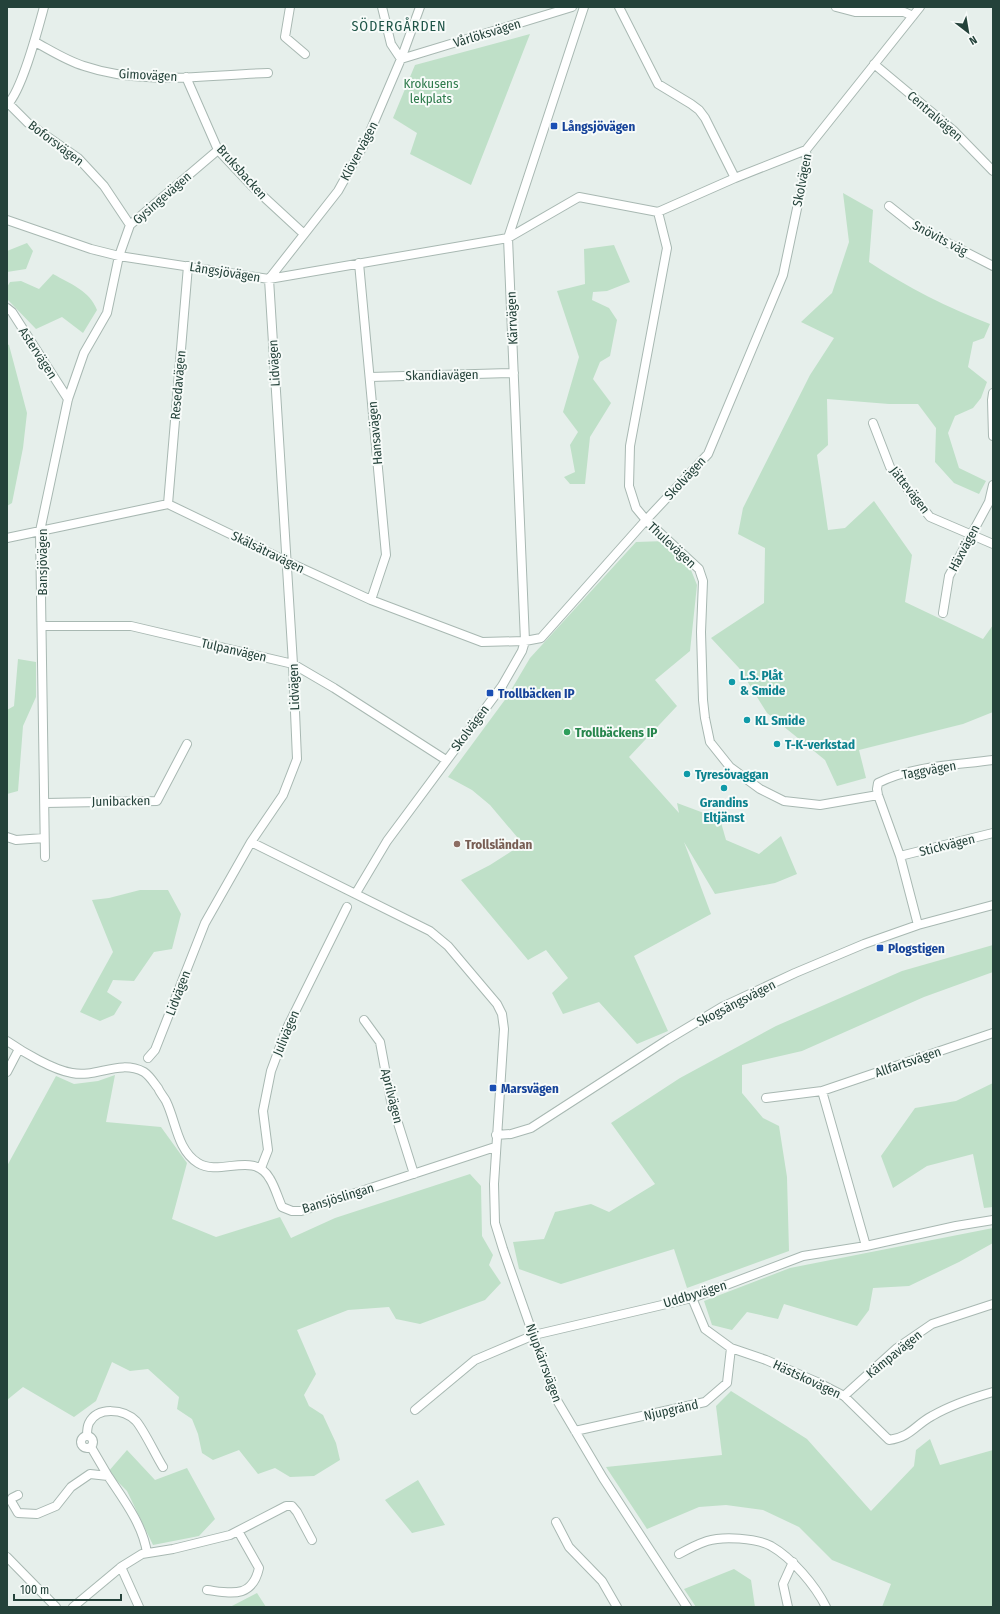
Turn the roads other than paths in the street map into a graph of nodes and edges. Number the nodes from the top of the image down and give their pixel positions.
1 (44, 7) edge
2 (290, 7) edge
3 (382, 7) edge
4 (420, 7) edge
5 (572, 7) edge
6 (584, 7) edge
7 (619, 7) edge
8 (836, 7) edge
9 (920, 7) edge
10 (913, 16) junction
11 (35, 42) junction
12 (305, 54) dead end
13 (401, 59) junction
14 (874, 64) junction
15 (268, 73) dead end
16 (186, 77) junction
17 (8, 104) edge
18 (218, 150) junction
19 (806, 150) junction
20 (993, 171) edge
21 (735, 178) junction
22 (889, 206) dead end
23 (658, 212) junction
24 (7, 220) edge
25 (130, 225) junction
26 (304, 234) junction
27 (508, 238) junction
28 (119, 256) junction
29 (359, 263) junction
30 (188, 266) junction
31 (993, 266) edge
32 (269, 279) junction
33 (7, 308) edge
34 (514, 373) junction
35 (370, 377) junction
36 (993, 393) edge
37 (68, 399) junction
38 (873, 423) dead end
39 (993, 436) edge
40 (993, 485) edge
41 (168, 504) junction
42 (646, 520) junction
43 (40, 531) junction
44 (971, 534) junction
45 (7, 538) edge
46 (993, 544) edge
47 (286, 561) junction
48 (371, 600) junction
49 (943, 613) dead end
50 (42, 626) junction
51 (525, 641) junction
52 (293, 664) junction
53 (186, 744) dead end
54 (446, 760) junction
55 (993, 760) edge
56 (878, 795) junction
57 (45, 803) junction
58 (993, 833) edge
59 (7, 837) edge
60 (44, 838) junction
61 (251, 842) junction
62 (900, 856) junction
63 (45, 857) dead end
64 (356, 893) junction
65 (993, 905) edge
66 (346, 907) dead end
67 (918, 924) junction
68 (364, 1020) dead end
69 (993, 1033) edge
70 (7, 1041) edge
71 (19, 1049) junction
72 (148, 1058) dead end
73 (7, 1072) edge
74 (822, 1091) junction
75 (766, 1098) dead end
76 (496, 1135) junction
77 (495, 1147) junction
78 (261, 1168) junction
79 (414, 1174) junction
80 (993, 1220) edge
81 (866, 1246) junction
82 (692, 1298) junction
83 (993, 1304) edge
84 (534, 1335) junction
85 (732, 1348) junction
86 (993, 1392) edge
87 (844, 1396) junction
88 (415, 1410) dead end
89 (575, 1431) junction
90 (163, 1467) dead end
91 (108, 1476) junction
92 (18, 1494) dead end
93 (556, 1522) dead end
94 (238, 1531) junction
95 (312, 1540) dead end
96 (147, 1554) junction
97 (679, 1554) dead end
98 (8, 1557) edge
99 (793, 1562) junction
100 (121, 1567) junction
101 (207, 1590) dead end
102 (56, 1607) edge
103 (73, 1607) edge
104 (139, 1607) edge
105 (617, 1607) edge
106 (687, 1607) edge
107 (788, 1607) edge
108 (826, 1607) edge

1 - 11 street
2 - 12 street
3 - 13 street
4 - 13 street, Klövervägen
5 - 13 street, Vårlöksvägen
6 - 27 street, Kärrvägen
7 - 21 street
8 - 10 street
9 - 10 street, Skolvägen
10 - 14 street, Skolvägen
11 - 16 street, Gimovägen
11 - 17 street
13 - 26 street, Klövervägen
14 - 19 street, Skolvägen
14 - 20 street, Centralvägen
15 - 16 street, Gimovägen
16 - 18 street, Bruksbacken
17 - 25 street, Boforsvägen
18 - 25 street, Gysingevägen
18 - 26 street, Bruksbacken
19 - 21 street
19 - 42 street, Skolvägen
21 - 23 street
22 - 31 street, Snövits väg
23 - 27 street, Långsjövägen
23 - 42 street, Thulevägen
24 - 28 street, Långsjövägen
25 - 28 street, Gysingevägen
26 - 32 street, Klövervägen
27 - 29 street, Långsjövägen
27 - 34 street, Kärrvägen
28 - 30 street, Långsjövägen
28 - 37 street, Bansjövägen
29 - 32 street, Långsjövägen
29 - 35 street, Hansavägen
30 - 32 street, Långsjövägen
30 - 41 street, Resedavägen
32 - 47 street, Lidvägen
33 - 37 street, Astervägen
34 - 35 street, Skandiavägen
34 - 51 street, Kärrvägen
35 - 48 street, Hansavägen
36 - 39 street
37 - 43 street, Bansjövägen
38 - 44 street, Jättevägen
40 - 44 street, Häxvägen
41 - 43 street
41 - 47 street, Skälsätravägen
42 - 51 street, Skolvägen
42 - 56 street, Thulevägen
43 - 45 street
43 - 50 street, Bansjövägen
44 - 46 street, Jättevägen
44 - 49 street, Häxvägen
47 - 48 street, Skälsätravägen
47 - 52 street, Lidvägen
48 - 51 street, Skälsätravägen
50 - 52 street, Tulpanvägen
50 - 57 street, Bansjövägen
51 - 54 street, Skolvägen
52 - 54 street, Tulpanvägen
52 - 61 street, Lidvägen
53 - 57 street, Junibacken
54 - 64 street, Skolvägen
55 - 56 street, Taggvägen
56 - 62 street
57 - 60 street, Bansjövägen
58 - 62 street, Stickvägen
59 - 60 street
60 - 63 street, Bansjövägen
61 - 64 street
61 - 72 street, Lidvägen
62 - 67 street
64 - 76 street
65 - 67 street, Skogsängsvägen
66 - 78 street, Julivägen
67 - 76 street, Skogsängsvägen
68 - 79 street, Aprilvägen
69 - 74 street, Allfartsvägen
70 - 71 street
71 - 73 street
71 - 78 street
74 - 75 street, Allfartsvägen
74 - 81 street
76 - 77 street, Njupkärrsvägen
77 - 79 street, Bansjöslingan
77 - 84 street, Njupkärrsvägen
78 - 79 street, Bansjöslingan
80 - 81 street, Uddbyvägen
81 - 82 street, Uddbyvägen
82 - 84 street, Uddbyvägen
82 - 85 street, Hästskovägen
83 - 87 street, Kämpavägen
84 - 88 street, Uddbyvägen
84 - 89 street, Njupkärrsvägen
85 - 87 street, Hästskovägen
85 - 89 street, Njupgränd
86 - 87 street, Hästskovägen
89 - 106 street, Njupkärrsvägen
90 - 91 street
91 - 92 street
91 - 96 street
93 - 105 street
94 - 95 street
94 - 96 street
94 - 101 street
96 - 100 street
97 - 99 street
98 - 102 street
99 - 107 street
99 - 108 street
100 - 103 street
100 - 104 street

